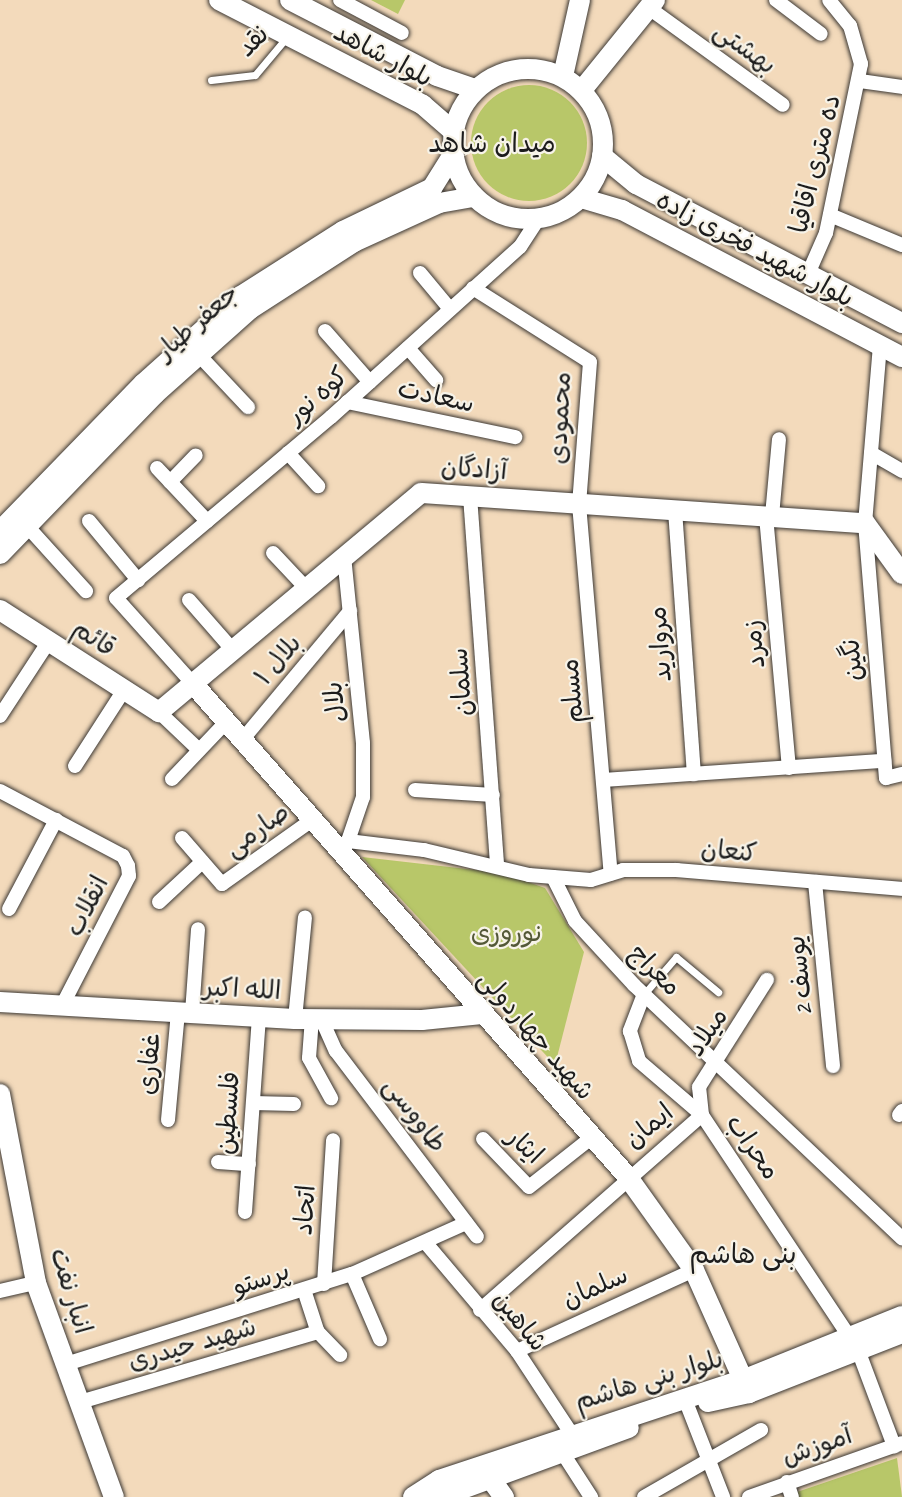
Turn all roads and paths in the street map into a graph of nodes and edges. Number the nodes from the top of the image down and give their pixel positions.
1 (219, 0) edge
2 (290, 0) edge
3 (340, 0) edge
4 (580, 0) edge
5 (776, 0) edge
6 (829, 0) edge
7 (652, 4) edge
8 (402, 33) dead end
9 (821, 34) dead end
10 (288, 36) junction
11 (563, 76) junction
12 (211, 81) dead end
13 (860, 81) junction
14 (902, 87) edge
15 (475, 89) junction
16 (582, 90) junction
17 (783, 105) dead end
18 (453, 131) junction
19 (453, 155) junction
20 (602, 156) junction
21 (474, 197) junction
22 (581, 198) junction
23 (830, 215) junction
24 (539, 218) junction
25 (348, 236) junction
26 (902, 245) edge
27 (420, 273) dead end
28 (808, 274) junction
29 (473, 288) junction
30 (450, 309) junction
31 (902, 323) edge
32 (325, 331) dead end
33 (880, 345) junction
34 (408, 348) junction
35 (198, 354) junction
36 (902, 357) edge
37 (436, 380) dead end
38 (370, 382) junction
39 (347, 402) junction
40 (249, 407) dead end
41 (515, 437) dead end
42 (779, 440) dead end
43 (288, 453) junction
44 (871, 453) junction
45 (196, 455) dead end
46 (157, 468) dead end
47 (902, 471) edge
48 (170, 482) junction
49 (318, 486) dead end
50 (470, 496) junction
51 (579, 504) junction
52 (675, 510) junction
53 (769, 516) junction
54 (89, 521) dead end
55 (207, 521) junction
56 (865, 523) junction
57 (27, 526) junction
58 (0, 531) edge
59 (273, 553) dead end
60 (0, 554) edge
61 (344, 556) junction
62 (902, 574) edge
63 (138, 580) junction
64 (305, 587) junction
65 (86, 591) dead end
66 (189, 600) dead end
67 (0, 610) edge
68 (350, 611) junction
69 (49, 641) junction
70 (231, 648) junction
71 (195, 686) junction
72 (124, 690) junction
73 (159, 712) junction
74 (0, 716) edge
75 (226, 722) junction
76 (243, 740) junction
77 (199, 750) junction
78 (884, 761) junction
79 (75, 766) dead end
80 (789, 768) junction
81 (694, 774) junction
82 (902, 774) edge
83 (172, 779) dead end
84 (603, 780) junction
85 (415, 790) dead end
86 (0, 791) edge
87 (493, 795) junction
88 (56, 820) junction
89 (312, 820) junction
90 (182, 838) dead end
91 (342, 845) junction
92 (202, 862) junction
93 (497, 865) junction
94 (611, 874) junction
95 (553, 877) junction
96 (815, 882) junction
97 (902, 889) edge
98 (159, 902) dead end
99 (9, 909) dead end
100 (305, 917) dead end
101 (198, 929) dead end
102 (767, 980) dead end
103 (718, 992) dead end
104 (644, 994) junction
105 (0, 1002) edge
106 (63, 1004) junction
107 (185, 1013) junction
108 (482, 1014) junction
109 (259, 1018) junction
110 (310, 1018) junction
111 (716, 1063) junction
112 (833, 1066) dead end
113 (0, 1094) edge
114 (331, 1098) dead end
115 (253, 1103) junction
116 (294, 1104) dead end
117 (702, 1115) junction
118 (168, 1120) dead end
119 (591, 1138) junction
120 (483, 1139) dead end
121 (333, 1140) dead end
122 (218, 1162) dead end
123 (249, 1164) junction
124 (627, 1176) junction
125 (245, 1212) dead end
126 (466, 1223) junction
127 (899, 1233) edge
128 (477, 1238) dead end
129 (426, 1242) junction
130 (694, 1270) junction
131 (352, 1274) junction
132 (36, 1283) junction
133 (324, 1284) junction
134 (0, 1291) edge
135 (306, 1296) dead end
136 (480, 1310) junction
137 (902, 1316) edge
138 (318, 1332) junction
139 (902, 1333) edge
140 (380, 1340) dead end
141 (853, 1342) junction
142 (517, 1351) junction
143 (340, 1355) dead end
144 (66, 1364) junction
145 (747, 1386) junction
146 (80, 1402) junction
147 (688, 1407) junction
148 (761, 1430) dead end
149 (571, 1433) junction
150 (898, 1445) edge
151 (562, 1452) junction
152 (707, 1457) junction
153 (787, 1482) junction
154 (486, 1485) edge
155 (114, 1497) edge
156 (413, 1497) edge
157 (440, 1497) edge
158 (504, 1497) edge
159 (591, 1497) edge
160 (644, 1497) edge
161 (723, 1497) edge
162 (749, 1497) edge
163 (792, 1497) edge

1 - 10 street, بلوار شاهد
2 - 15 street, بلوار شاهد
3 - 8 street
4 - 11 street
5 - 9 street
6 - 13 street, ده متری اقاقیا
7 - 16 street
7 - 17 street, بهشتی
10 - 12 lane, نقد
10 - 18 street, بلوار شاهد
11 - 15 street
11 - 16 street
13 - 14 street
13 - 23 street, ده متری اقاقیا
15 - 18 street
16 - 20 street
18 - 19 street
19 - 21 street
19 - 25 street, جعفر طیار
20 - 22 street
20 - 28 street, بلوار شهید فخری زاده
21 - 24 street
21 - 25 street, جعفر طیار
22 - 24 street
22 - 33 street, بلوار شهید فخری زاده
23 - 26 street
23 - 28 street, ده متری اقاقیا
24 - 29 street, کوه نور
25 - 35 street, جعفر طیار
25 - 58 street, جعفر طیار
27 - 30 street
28 - 31 street, بلوار شهید فخری زاده
29 - 30 street, کوه نور
29 - 51 street, محمودی
30 - 34 street, کوه نور
32 - 38 street
33 - 36 street, بلوار شهید فخری زاده
33 - 44 street
34 - 37 street
34 - 38 street, کوه نور
35 - 40 street
35 - 57 street, جعفر طیار
38 - 39 street, کوه نور
39 - 41 street, سعادت
39 - 43 street, کوه نور
42 - 53 street, زمرد
43 - 49 street
43 - 55 street, کوه نور
44 - 47 street
44 - 56 street
45 - 48 street
46 - 48 street
48 - 55 street
50 - 51 street, آزادگان
50 - 61 street, آزادگان
50 - 87 street, سلمان
51 - 52 street, آزادگان
51 - 84 street, مسلم
52 - 53 street, آزادگان
52 - 81 street, مروارید
53 - 56 street, آزادگان
53 - 80 street, زمرد
54 - 63 street
55 - 63 street, کوه نور
56 - 62 street
56 - 78 street, نگین
57 - 60 street, جعفر طیار
57 - 65 street
59 - 64 street
61 - 64 street, آزادگان
61 - 68 street, بلال
63 - 71 street, کوه نور
64 - 70 street, آزادگان
66 - 70 street
67 - 69 street, قائم
68 - 76 street, بلال ۱
68 - 91 street, بلال
69 - 72 street, قائم
69 - 74 street
70 - 71 street, آزادگان
71 - 73 street, آزادگان
71 - 75 street, شهید چهاردولی
72 - 73 street, قائم
72 - 79 street
73 - 77 street
75 - 76 street, شهید چهاردولی
75 - 77 street
76 - 89 street, شهید چهاردولی
77 - 83 street
78 - 80 street
78 - 82 street
80 - 81 street
81 - 84 street
84 - 94 street, مسلم
85 - 87 street
86 - 88 street, انقلاب
87 - 93 street, سلمان
88 - 99 street
88 - 106 street, انقلاب
89 - 91 street, شهید چهاردولی
89 - 92 street, صارمی
90 - 92 street, صارمی
91 - 93 street
91 - 108 street, شهید چهاردولی
92 - 98 street
93 - 95 street
94 - 95 street, کنعان
94 - 96 street, کنعان
95 - 104 street, معراج
96 - 97 street, کنعان
96 - 112 street, یوسف 2
100 - 110 street
101 - 107 street, غفاری
102 - 111 street, میلاد
103 - 104 lane
104 - 111 street, معراج
104 - 117 street, محراب
105 - 106 street, الله اکبر
106 - 107 street, الله اکبر
107 - 109 street, الله اکبر
107 - 118 street, غفاری
108 - 110 street, الله اکبر
108 - 119 street, شهید چهاردولی
109 - 110 street, الله اکبر
109 - 115 street, فلسطین
110 - 114 street
110 - 126 street, طاووسی
111 - 117 street, میلاد
111 - 127 street, معراج
113 - 132 street, انبار نفت
115 - 116 street
115 - 123 street, فلسطین
117 - 124 street, ایمان
117 - 141 street, محراب
119 - 120 street, ایثار
119 - 124 street, شهید چهاردولی
121 - 133 street, اتحاد
122 - 123 street
123 - 125 street, فلسطین
124 - 130 street, شهید چهاردولی
124 - 136 street
126 - 128 street, طاووسی
126 - 129 street, پرستو
129 - 131 street, پرستو
129 - 136 street, شاهین
130 - 142 street, سلمان
130 - 145 street, شهید چهاردولی
131 - 133 street, پرستو
131 - 140 street
132 - 134 street
132 - 144 street, انبار نفت
133 - 144 street, پرستو
135 - 138 street
136 - 142 street, شاهین
137 - 141 street, بلوار بنی هاشم
138 - 143 street
138 - 146 street, شهید حیدری
139 - 141 street, بلوار بنی هاشم
141 - 145 street, بلوار بنی هاشم
141 - 150 street, محراب
142 - 149 street, شاهین
144 - 146 street, انبار نفت
145 - 147 street, بلوار بنی هاشم
145 - 149 street, بلوار بنی هاشم
146 - 155 street, انبار نفت
147 - 151 street, بلوار بنی هاشم
147 - 152 street
148 - 152 street
149 - 156 street, بلوار بنی هاشم
150 - 153 street, آموزش
151 - 154 street, بلوار بنی هاشم
151 - 159 street
152 - 160 street
152 - 161 street
153 - 162 street, آموزش
153 - 163 street
154 - 157 street, بلوار بنی هاشم
154 - 158 street

